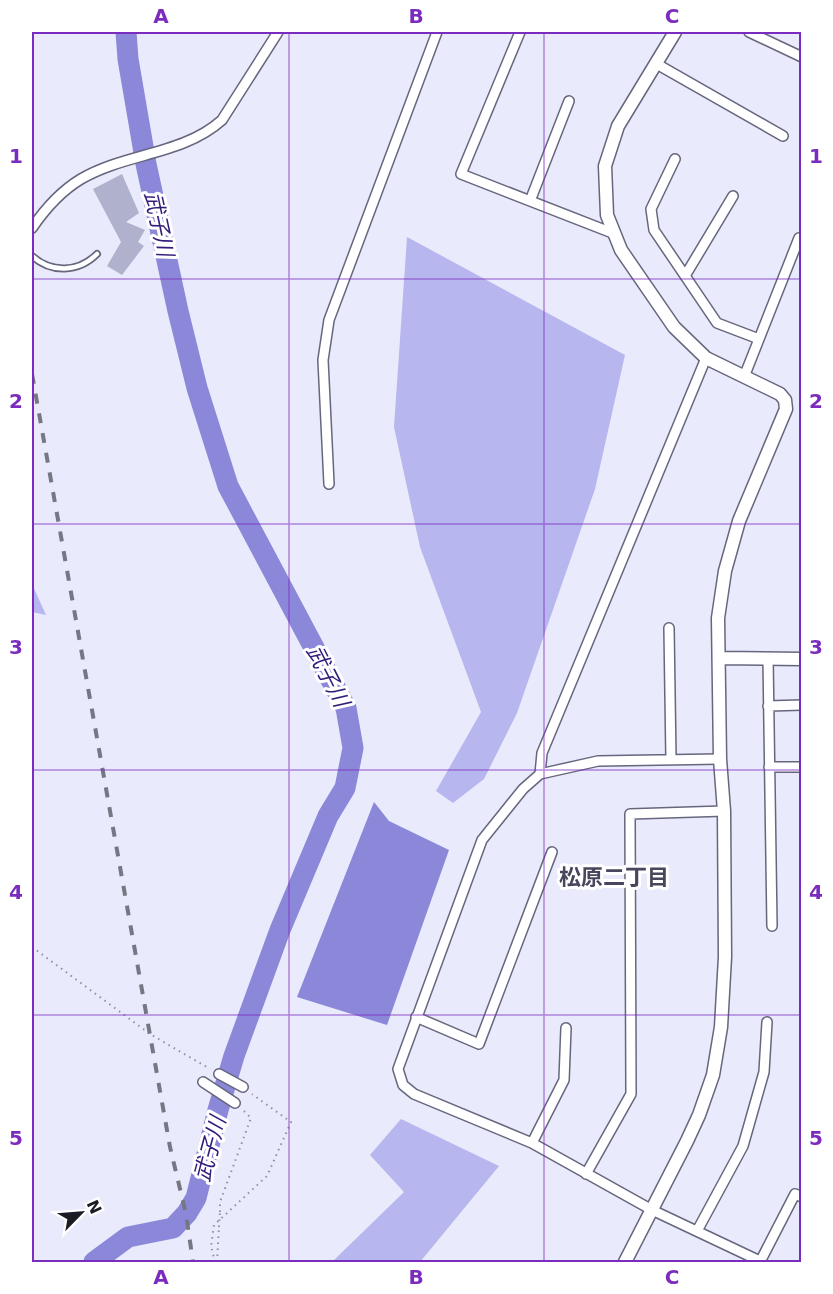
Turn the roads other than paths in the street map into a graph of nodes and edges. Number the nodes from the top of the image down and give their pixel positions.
1 (278, 32) edge
2 (437, 32) edge
3 (520, 32) edge
4 (675, 32) edge
5 (749, 32) edge
6 (801, 57) edge
7 (655, 63) junction
8 (569, 100) dead end
9 (783, 136) dead end
10 (675, 159) dead end
11 (733, 196) dead end
12 (530, 201) junction
13 (32, 228) edge
14 (615, 234) junction
15 (799, 237) dead end
16 (97, 254) dead end
17 (32, 256) edge
18 (685, 276) junction
19 (759, 339) junction
20 (706, 358) junction
21 (744, 377) junction
22 (329, 484) dead end
23 (669, 628) dead end
24 (720, 658) junction
25 (768, 658) junction
26 (801, 659) edge
27 (801, 705) edge
28 (768, 706) junction
29 (720, 759) junction
30 (671, 760) junction
31 (769, 767) junction
32 (801, 767) edge
33 (540, 774) junction
34 (724, 811) junction
35 (552, 852) dead end
36 (772, 926) dead end
37 (416, 1017) junction
38 (767, 1022) dead end
39 (566, 1028) dead end
40 (219, 1074) road end
41 (203, 1082) dead end
42 (243, 1087) road end
43 (235, 1103) road end
44 (532, 1143) junction
45 (586, 1174) junction
46 (801, 1197) edge
47 (652, 1210) junction
48 (697, 1232) junction
49 (761, 1262) edge
50 (625, 1263) edge

1 - 13 street
2 - 22 street
3 - 12 street
4 - 7 street
5 - 6 street
7 - 9 street
7 - 14 street
8 - 12 street
10 - 18 street
11 - 18 street
12 - 14 street
14 - 20 street
15 - 19 street
16 - 17 lane
18 - 19 street
19 - 21 street
20 - 21 street
20 - 33 street
21 - 24 street
23 - 30 street
24 - 25 street
24 - 29 street
25 - 26 street
25 - 28 street
27 - 28 street
28 - 31 street
29 - 30 street
29 - 34 street
30 - 33 street
31 - 32 street
31 - 36 street
33 - 37 street
34 - 45 street
34 - 47 street
35 - 37 street
37 - 44 street
38 - 48 street
39 - 44 street
40 - 42 street
41 - 43 street
44 - 45 street
45 - 47 street
46 - 49 street
47 - 48 street
47 - 50 street
48 - 49 street

